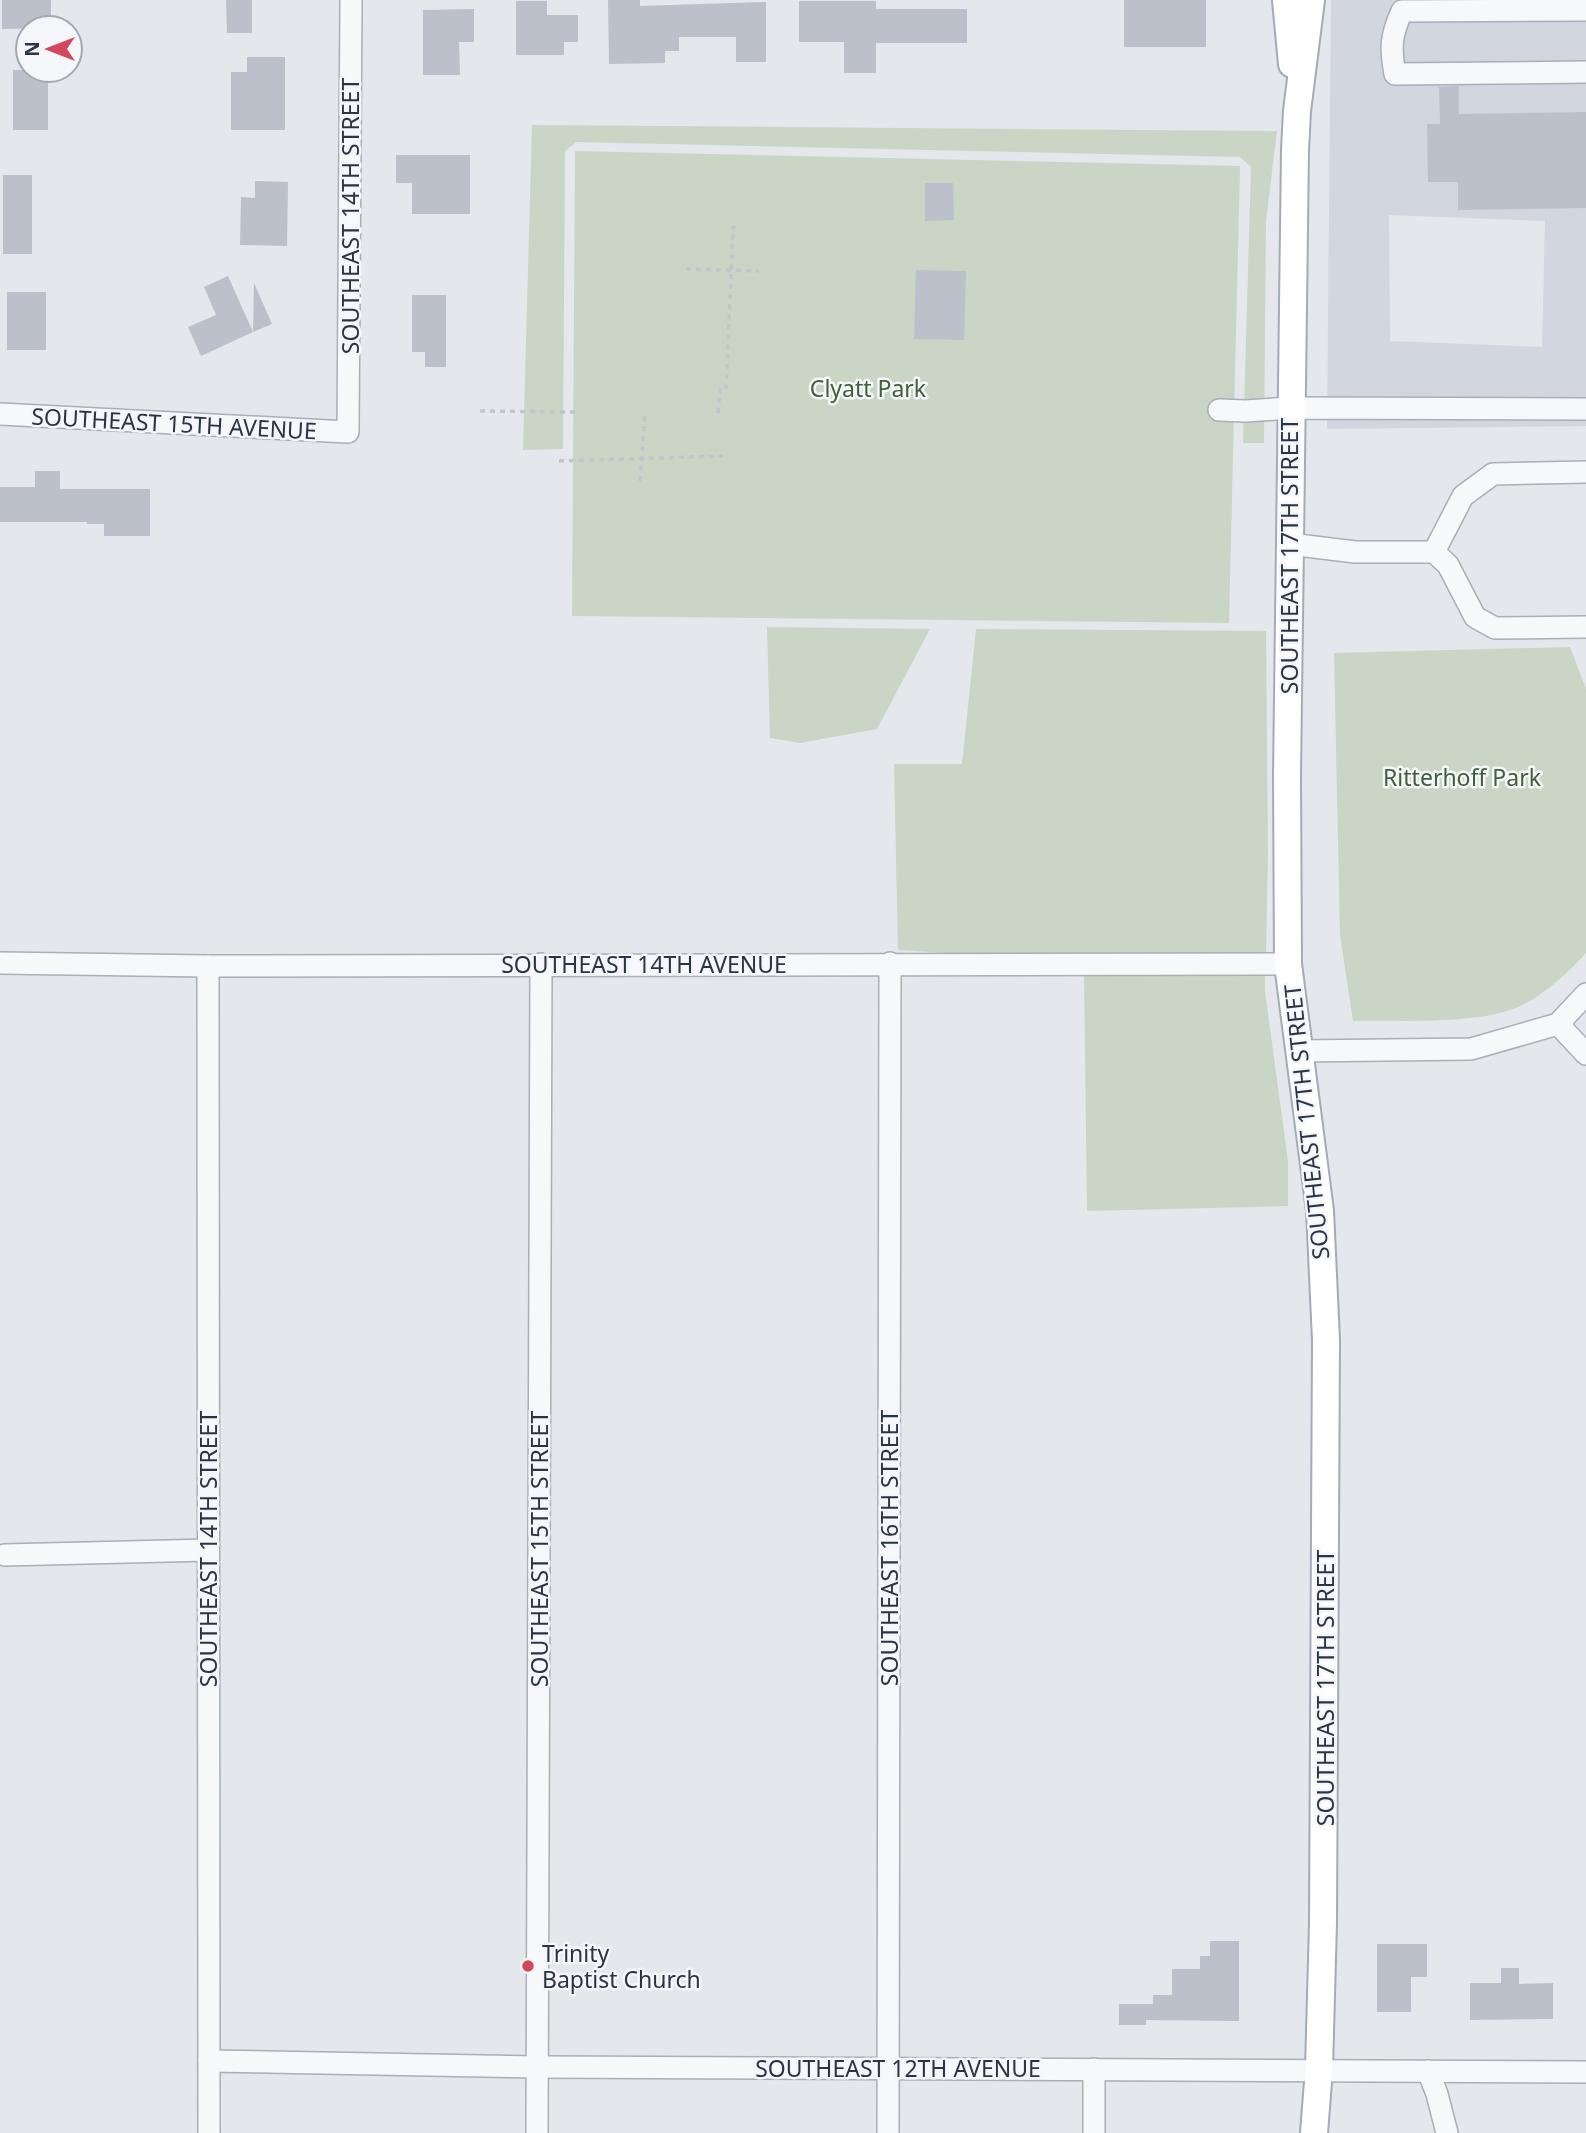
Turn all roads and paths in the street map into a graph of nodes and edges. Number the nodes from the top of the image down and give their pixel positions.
1 (351, 0) edge
2 (1286, 0) edge
3 (1311, 0) edge
4 (1551, 5) edge
5 (1586, 10) edge
6 (1586, 72) edge
7 (1297, 111) junction
8 (737, 227) dead end
9 (686, 269) dead end
10 (731, 270) junction
11 (759, 271) dead end
12 (1290, 408) junction
13 (1586, 409) edge
14 (1219, 410) dead end
15 (480, 411) dead end
16 (576, 412) dead end
17 (645, 412) dead end
18 (718, 413) dead end
19 (0, 414) edge
20 (348, 432) joint
21 (723, 456) dead end
22 (642, 458) junction
23 (559, 461) dead end
24 (1586, 472) edge
25 (640, 481) dead end
26 (1290, 544) junction
27 (1434, 552) junction
28 (1586, 627) edge
29 (0, 963) edge
30 (890, 963) junction
31 (541, 964) junction
32 (1288, 964) junction
33 (208, 966) junction
34 (1586, 994) edge
35 (1558, 1024) junction
36 (1300, 1051) junction
37 (1586, 1054) edge
38 (208, 1550) junction
39 (5, 1555) dead end
40 (209, 2061) junction
41 (537, 2067) junction
42 (887, 2068) junction
43 (1094, 2069) junction
44 (1319, 2069) junction
45 (1428, 2070) junction
46 (1586, 2072) edge
47 (209, 2133) edge
48 (537, 2133) edge
49 (888, 2133) edge
50 (1094, 2133) edge
51 (1314, 2133) edge
52 (1447, 2133) edge

1 - 20 street, SOUTHEAST 14TH STREET
2 - 7 main road, SOUTHEAST 17TH STREET
3 - 7 main road, SOUTHEAST 17TH STREET
4 - 5 street
4 - 6 street
7 - 12 main road, SOUTHEAST 17TH STREET
8 - 10 path
9 - 10 path
10 - 11 path
10 - 18 path
12 - 13 street
12 - 14 street
12 - 26 main road, SOUTHEAST 17TH STREET
15 - 16 path
17 - 22 path
19 - 20 street, SOUTHEAST 15TH AVENUE
21 - 22 path
22 - 23 path
22 - 25 path
24 - 27 street
26 - 27 street
26 - 32 main road, SOUTHEAST 17TH STREET
27 - 28 street
29 - 33 street, SOUTHEAST 14TH AVENUE
30 - 31 street, SOUTHEAST 14TH AVENUE
30 - 32 street, SOUTHEAST 14TH AVENUE
30 - 42 street, SOUTHEAST 16TH STREET
31 - 33 street, SOUTHEAST 14TH AVENUE
31 - 41 street, SOUTHEAST 15TH STREET
32 - 36 main road, SOUTHEAST 17TH STREET
33 - 38 street, SOUTHEAST 14TH STREET
34 - 35 street
35 - 36 street
35 - 37 street
36 - 44 main road, SOUTHEAST 17TH STREET
38 - 39 street
38 - 40 street, SOUTHEAST 14TH STREET
40 - 41 street, SOUTHEAST 12TH AVENUE
40 - 47 street, SOUTHEAST 14TH STREET
41 - 42 street, SOUTHEAST 12TH AVENUE
41 - 48 street, SOUTHEAST 15TH STREET
42 - 43 street, SOUTHEAST 12TH AVENUE
42 - 49 street, SOUTHEAST 16TH STREET
43 - 44 street, SOUTHEAST 12TH AVENUE
43 - 50 street
44 - 45 street, SOUTHEAST 12TH AVENUE
44 - 51 main road, SOUTHEAST 17TH STREET
45 - 46 street, SOUTHEAST 12TH AVENUE
45 - 52 street

